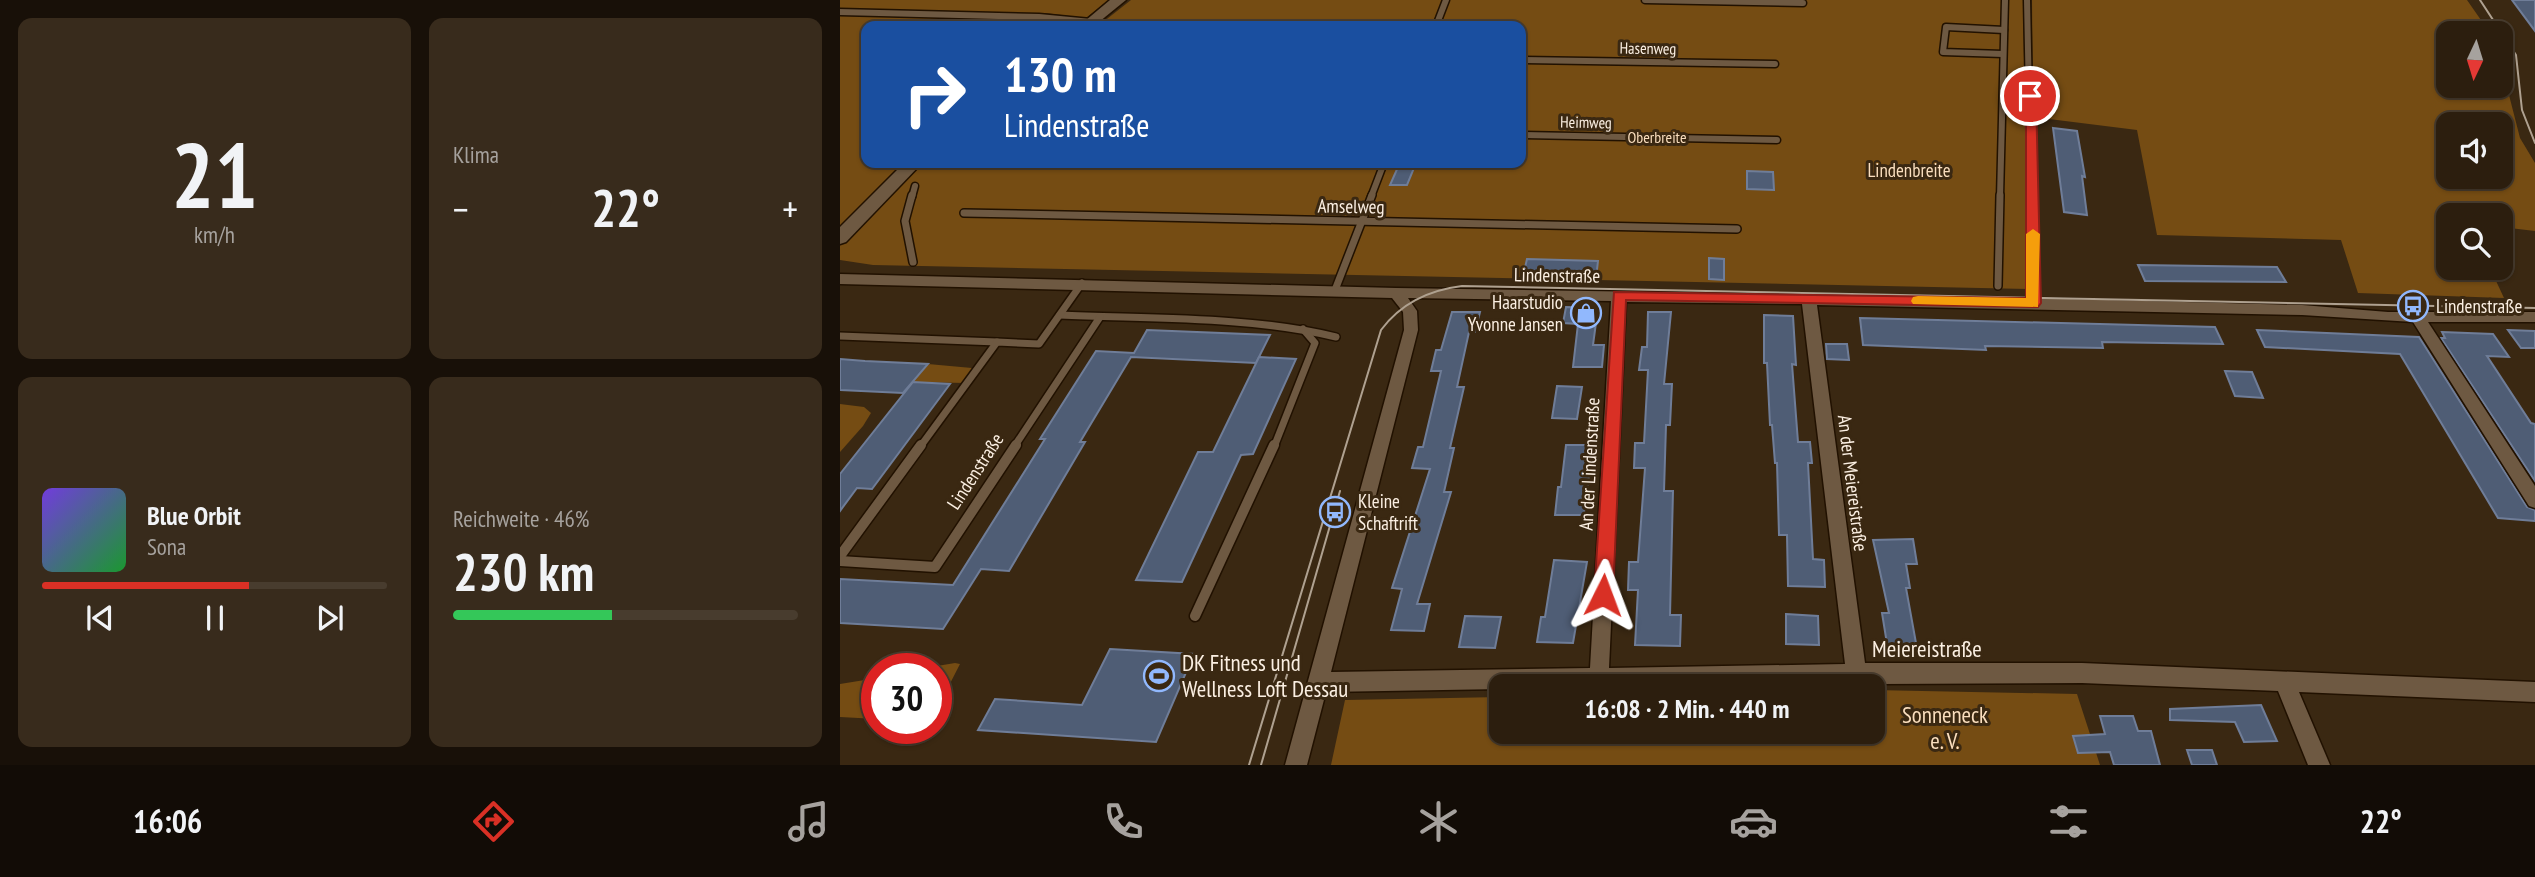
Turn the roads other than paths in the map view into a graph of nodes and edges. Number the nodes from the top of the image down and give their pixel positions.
1 (1119, 0) edge
2 (1446, 0) edge
3 (1645, 0) edge
4 (2005, 0) edge
5 (2027, 0) edge
6 (1803, 3) dead end
7 (840, 12) edge
8 (1067, 21) edge
9 (1092, 21) edge
10 (1438, 21) edge
11 (2004, 30) junction
12 (2003, 54) junction
13 (1526, 60) edge
14 (1775, 64) dead end
15 (1526, 135) edge
16 (1777, 140) dead end
17 (909, 168) edge
18 (1382, 168) edge
19 (915, 186) dead end
20 (964, 213) dead end
21 (1360, 222) junction
22 (1737, 229) dead end
23 (840, 239) edge
24 (913, 262) dead end
25 (840, 279) edge
26 (1082, 284) junction
27 (1998, 286) dead end
28 (1335, 290) junction
29 (1396, 293) junction
30 (1619, 295) junction
31 (1809, 299) junction
32 (2033, 303) junction
33 (1060, 314) junction
34 (1100, 317) junction
35 (2417, 317) junction
36 (2535, 317) edge
37 (1303, 329) junction
38 (840, 336) edge
39 (1336, 337) dead end
40 (998, 342) junction
41 (2535, 501) edge
42 (840, 558) edge
43 (1195, 615) dead end
44 (1856, 673) junction
45 (1599, 674) edge
46 (1792, 674) edge
47 (1489, 679) edge
48 (2284, 680) junction
49 (1319, 682) junction
50 (2535, 692) edge
51 (1296, 765) edge
52 (2319, 765) edge

1 - 9 street
2 - 10 lane
3 - 6 lane
4 - 11 lane
5 - 32 lane
7 - 8 lane
11 - 12 lane
11 - 12 lane
12 - 27 lane
13 - 14 lane, Hasenweg
15 - 16 lane, Heimweg
17 - 23 street
18 - 21 lane
19 - 24 lane
20 - 21 lane, Amselweg
21 - 22 lane, Amselweg
21 - 28 lane
25 - 26 street, Lindenstraße
26 - 28 street, Lindenstraße
26 - 33 lane
28 - 29 street, Lindenstraße
29 - 30 street, Lindenstraße
29 - 49 street
30 - 31 street, Lindenstraße
30 - 45 street, An der Lindenstraße
31 - 32 street, Lindenstraße
31 - 44 street, An der Meiereistraße
32 - 35 street, Lindenstraße
33 - 34 lane
33 - 40 lane
34 - 37 lane
34 - 42 lane, Lindenstraße
35 - 36 street, Lindenstraße
35 - 41 street
37 - 39 lane
37 - 43 lane
38 - 40 lane
40 - 42 lane, Lindenstraße
44 - 46 street, Meiereistraße
44 - 48 street, Meiereistraße
47 - 49 street, Meiereistraße
48 - 50 street, Meiereistraße
48 - 52 street
49 - 51 street

